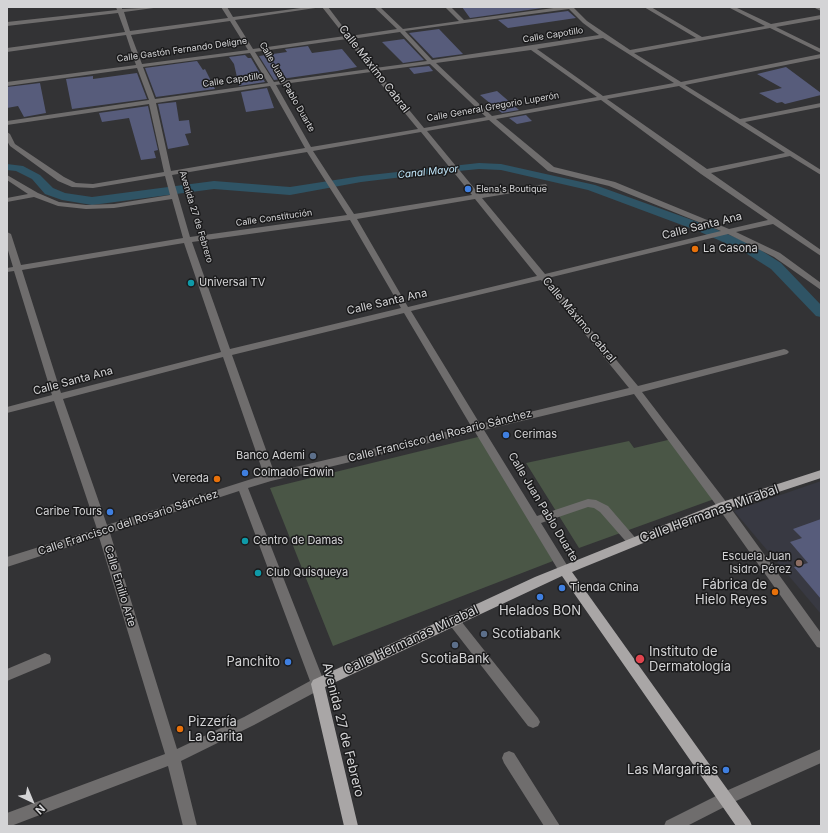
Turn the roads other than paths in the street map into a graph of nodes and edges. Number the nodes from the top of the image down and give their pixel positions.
1 (158, 7) edge
2 (224, 7) edge
3 (320, 7) edge
4 (325, 7) edge
5 (377, 7) edge
6 (448, 7) edge
7 (573, 7) edge
8 (647, 7) edge
9 (731, 7) edge
10 (817, 7) edge
11 (570, 8) edge
12 (119, 9) edge
13 (821, 9) edge
14 (821, 17) edge
15 (232, 19) junction
16 (463, 22) junction
17 (7, 24) edge
18 (770, 25) junction
19 (401, 30) junction
20 (128, 32) junction
21 (604, 36) junction
22 (349, 37) junction
23 (702, 39) junction
24 (532, 48) junction
25 (7, 50) edge
26 (251, 50) junction
27 (821, 51) edge
28 (629, 52) junction
29 (821, 56) edge
30 (431, 62) junction
31 (139, 65) junction
32 (373, 70) junction
33 (7, 84) edge
34 (272, 84) junction
35 (680, 84) junction
36 (602, 97) junction
37 (152, 101) junction
38 (820, 106) edge
39 (490, 117) junction
40 (739, 121) junction
41 (7, 123) edge
42 (422, 130) junction
43 (7, 134) edge
44 (10, 146) edge
45 (309, 150) junction
46 (791, 154) junction
47 (704, 172) junction
48 (821, 173) edge
49 (7, 177) edge
50 (170, 177) junction
51 (544, 186) dead end
52 (35, 195) junction
53 (175, 195) junction
54 (477, 196) junction
55 (7, 200) edge
56 (352, 217) junction
57 (774, 221) junction
58 (727, 233) junction
59 (7, 234) edge
60 (187, 240) junction
61 (821, 254) edge
62 (12, 269) edge
63 (543, 278) junction
64 (821, 287) edge
65 (406, 310) junction
66 (784, 352) dead end
67 (228, 353) junction
68 (636, 390) junction
69 (58, 398) junction
70 (7, 410) edge
71 (478, 426) junction
72 (821, 474) edge
73 (270, 477) junction
74 (242, 486) junction
75 (723, 506) junction
76 (535, 521) junction
77 (103, 530) junction
78 (633, 542) junction
79 (7, 562) edge
80 (564, 570) junction
81 (454, 620) junction
82 (821, 643) edge
83 (45, 660) dead end
84 (7, 675) edge
85 (318, 684) junction
86 (533, 722) dead end
87 (821, 756) edge
88 (173, 758) junction
89 (509, 758) dead end
90 (726, 798) junction
91 (7, 820) edge
92 (190, 826) edge
93 (351, 826) edge
94 (553, 826) edge
95 (671, 826) edge
96 (745, 826) edge

1 - 12 street
2 - 15 street, Calle Juan Pablo Duarte
3 - 15 street
4 - 22 street, Calle Máximo Cabral
5 - 19 street
6 - 16 street
7 - 11 street, Calle Gastón Fernando Deligne
8 - 23 street
9 - 18 street
10 - 13 street
11 - 16 street, Calle Gastón Fernando Deligne
11 - 21 street
12 - 17 street
12 - 20 street, Avenida 27 de Febrero
14 - 18 street
15 - 20 street
15 - 26 street, Calle Juan Pablo Duarte
16 - 19 street, Calle Gastón Fernando Deligne
18 - 23 street
18 - 27 street
19 - 22 street, Calle Gastón Fernando Deligne
19 - 30 street
20 - 25 street
20 - 31 street, Avenida 27 de Febrero
21 - 24 street, Calle Capotillo
21 - 28 street
22 - 26 street, Calle Gastón Fernando Deligne
22 - 32 street, Calle Máximo Cabral
23 - 28 street
24 - 30 street, Calle Capotillo
24 - 36 street
26 - 31 street, Calle Gastón Fernando Deligne
26 - 34 street, Calle Juan Pablo Duarte
28 - 35 street
29 - 35 street, Calle General Gregorio Luperón
30 - 32 street, Calle Capotillo
30 - 39 street
31 - 33 street, Calle Gastón Fernando Deligne
31 - 37 street, Avenida 27 de Febrero
32 - 34 street, Calle Capotillo
32 - 42 street, Calle Máximo Cabral
34 - 37 street, Calle Capotillo
34 - 45 street, Calle Juan Pablo Duarte
35 - 36 street, Calle General Gregorio Luperón
35 - 40 street
36 - 39 street, Calle General Gregorio Luperón
36 - 47 street
37 - 41 street, Calle Capotillo
37 - 50 street, Avenida 27 de Febrero
38 - 40 street
39 - 42 street, Calle General Gregorio Luperón
39 - 58 street
40 - 46 street
42 - 45 street, Calle General Gregorio Luperón
42 - 54 street, Calle Máximo Cabral
43 - 44 street
44 - 50 street
45 - 50 street, Calle General Gregorio Luperón
45 - 56 street, Calle Juan Pablo Duarte
46 - 47 street
46 - 48 street
47 - 57 street
49 - 52 street
50 - 53 street, Avenida 27 de Febrero
51 - 54 street, Calle Constitución
52 - 53 street
52 - 55 street
53 - 60 street, Avenida 27 de Febrero
54 - 56 street, Calle Constitución
54 - 63 street, Calle Máximo Cabral
56 - 60 street, Calle Constitución
56 - 65 street, Calle Juan Pablo Duarte
57 - 58 street, Calle Santa Ana
57 - 61 street
58 - 63 street, Calle Santa Ana
58 - 64 street
59 - 62 street, Calle Emilio Arte
60 - 62 street, Calle Constitución
60 - 67 street, Avenida 27 de Febrero
62 - 69 street, Calle Emilio Arte
63 - 65 street, Calle Santa Ana
63 - 68 street, Calle Máximo Cabral
65 - 67 street, Calle Santa Ana
65 - 71 street, Calle Juan Pablo Duarte
66 - 68 street, Calle Francisco del Rosario Sánchez
67 - 69 street, Calle Santa Ana
67 - 73 street, Avenida 27 de Febrero
68 - 71 street, Calle Francisco del Rosario Sánchez
68 - 75 street, Calle Máximo Cabral
69 - 70 street, Calle Santa Ana
69 - 77 street, Calle Emilio Arte
71 - 73 street, Calle Francisco del Rosario Sánchez
71 - 76 street, Calle Juan Pablo Duarte
72 - 75 main road, Calle Hermanas Mirabal
73 - 74 street, Calle Francisco del Rosario Sánchez
74 - 77 street, Calle Francisco del Rosario Sánchez
74 - 85 street, Avenida 27 de Febrero
75 - 78 main road, Calle Hermanas Mirabal
75 - 82 street, Calle Máximo Cabral
76 - 78 street
76 - 80 street, Calle Juan Pablo Duarte
77 - 79 street, Calle Francisco del Rosario Sánchez
77 - 88 street, Calle Emilio Arte
78 - 80 main road, Calle Hermanas Mirabal
80 - 81 main road, Calle Hermanas Mirabal
80 - 90 main road, Calle Juan Pablo Duarte
81 - 85 main road, Calle Hermanas Mirabal
81 - 86 street
83 - 84 street
85 - 88 street, Calle Hermanas Mirabal
85 - 93 main road, Avenida 27 de Febrero
87 - 90 street
88 - 91 street, Calle Hermanas Mirabal
88 - 92 street, Calle Emilio Arte
89 - 94 street
90 - 95 street
90 - 96 main road, Calle Juan Pablo Duarte

